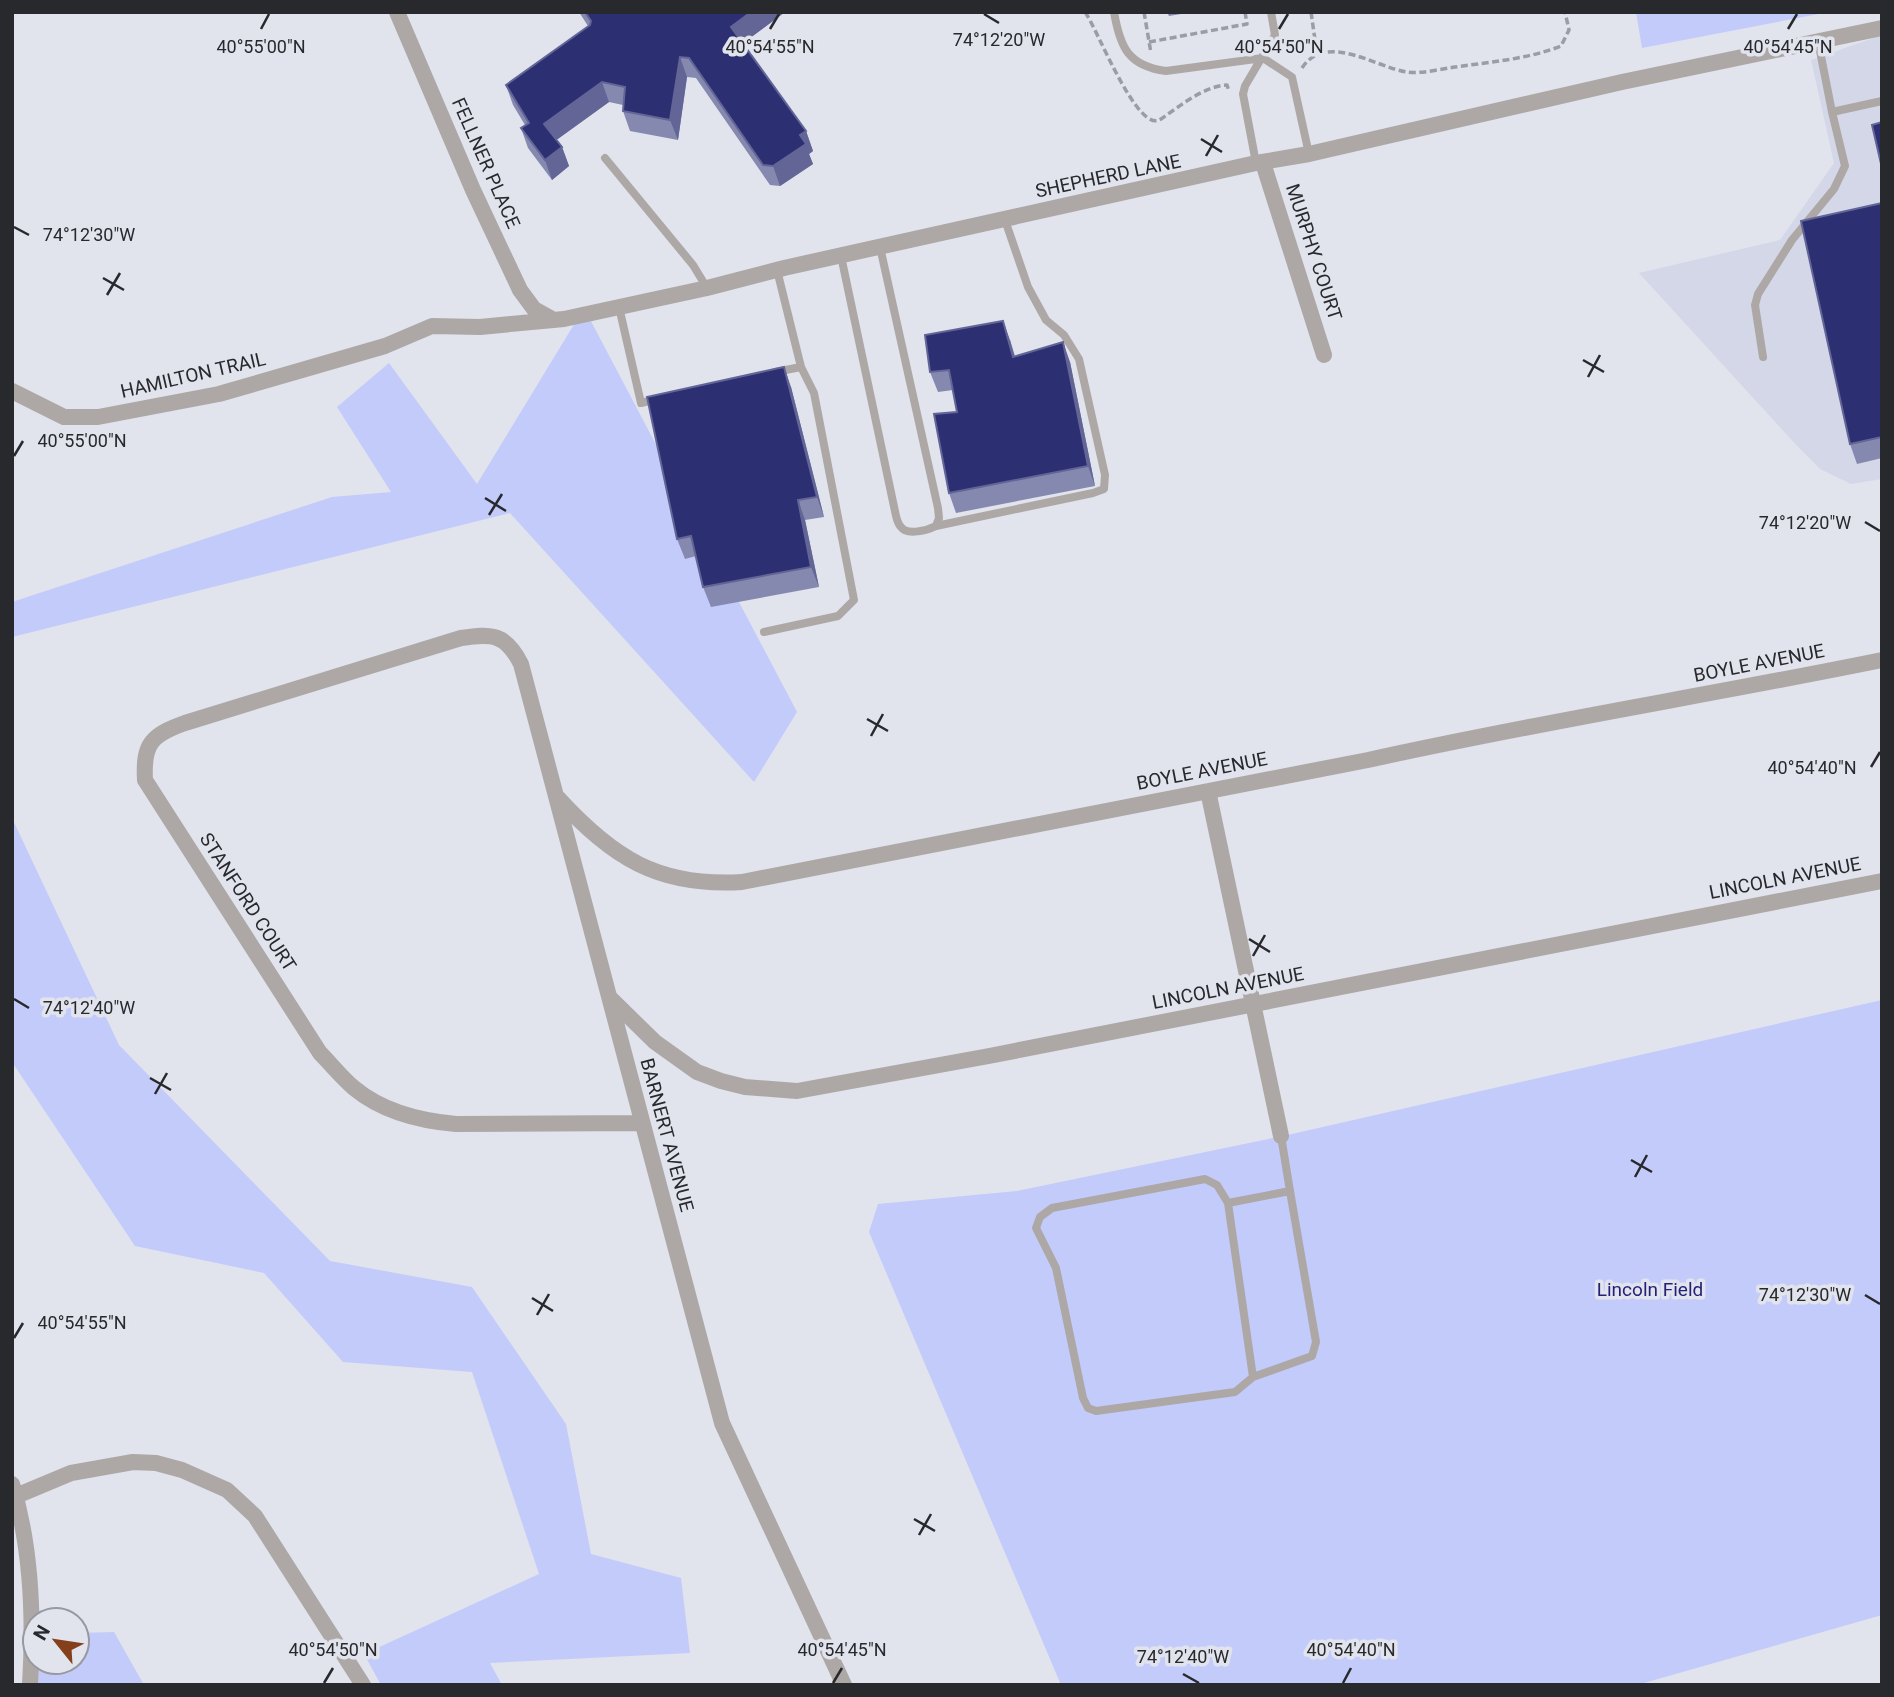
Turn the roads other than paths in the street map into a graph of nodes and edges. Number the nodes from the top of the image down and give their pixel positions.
1 (397, 12) edge
2 (1114, 12) edge
3 (1271, 12) edge
4 (1882, 28) edge
5 (1818, 41) junction
6 (1263, 58) junction
7 (1882, 101) edge
8 (1832, 112) junction
9 (1309, 154) junction
10 (605, 158) dead end
11 (1259, 163) junction
12 (1005, 220) junction
13 (880, 247) junction
14 (841, 256) junction
15 (777, 270) junction
16 (707, 288) junction
17 (619, 307) junction
18 (552, 319) junction
19 (385, 346) joint
20 (1324, 355) dead end
21 (1763, 357) dead end
22 (801, 367) junction
23 (764, 375) edge
24 (12, 391) edge
25 (665, 397) edge
26 (936, 526) junction
27 (764, 632) dead end
28 (446, 643) joint
29 (1882, 660) edge
30 (1208, 791) junction
31 (556, 795) junction
32 (1882, 881) edge
33 (609, 997) junction
34 (1254, 1004) junction
35 (642, 1123) junction
36 (1281, 1136) joint
37 (1290, 1191) junction
38 (1228, 1203) junction
39 (1253, 1377) junction
40 (14, 1490) edge
41 (30, 1685) edge
42 (363, 1685) edge
43 (844, 1685) edge

1 - 18 street, FELLNER PLACE
2 - 6 lane
3 - 6 lane
4 - 5 street, SHEPHERD LANE
5 - 8 lane
5 - 9 street, SHEPHERD LANE
6 - 9 lane
6 - 11 lane
7 - 8 lane
8 - 21 lane
9 - 11 street, SHEPHERD LANE
10 - 16 lane
11 - 12 street, SHEPHERD LANE
11 - 20 street, MURPHY COURT
12 - 13 street, SHEPHERD LANE
12 - 26 lane
13 - 14 street, SHEPHERD LANE
13 - 26 lane
14 - 15 street, SHEPHERD LANE
14 - 26 lane
15 - 16 street, SHEPHERD LANE
15 - 22 lane
16 - 17 street, SHEPHERD LANE
17 - 18 street, SHEPHERD LANE
17 - 25 lane
18 - 19 street, SHEPHERD LANE
19 - 24 street, HAMILTON TRAIL
22 - 23 lane
22 - 27 lane
28 - 31 street, BARNERT AVENUE
28 - 35 street, STANFORD COURT
29 - 30 street, BOYLE AVENUE
30 - 31 street, BOYLE AVENUE
30 - 34 street
31 - 33 street, BARNERT AVENUE
32 - 34 street, LINCOLN AVENUE
33 - 34 street, LINCOLN AVENUE
33 - 35 street, BARNERT AVENUE
34 - 36 street
35 - 43 street, BARNERT AVENUE
36 - 37 lane
37 - 38 lane
37 - 39 lane
38 - 39 lane
38 - 39 lane
40 - 41 street
40 - 42 street

